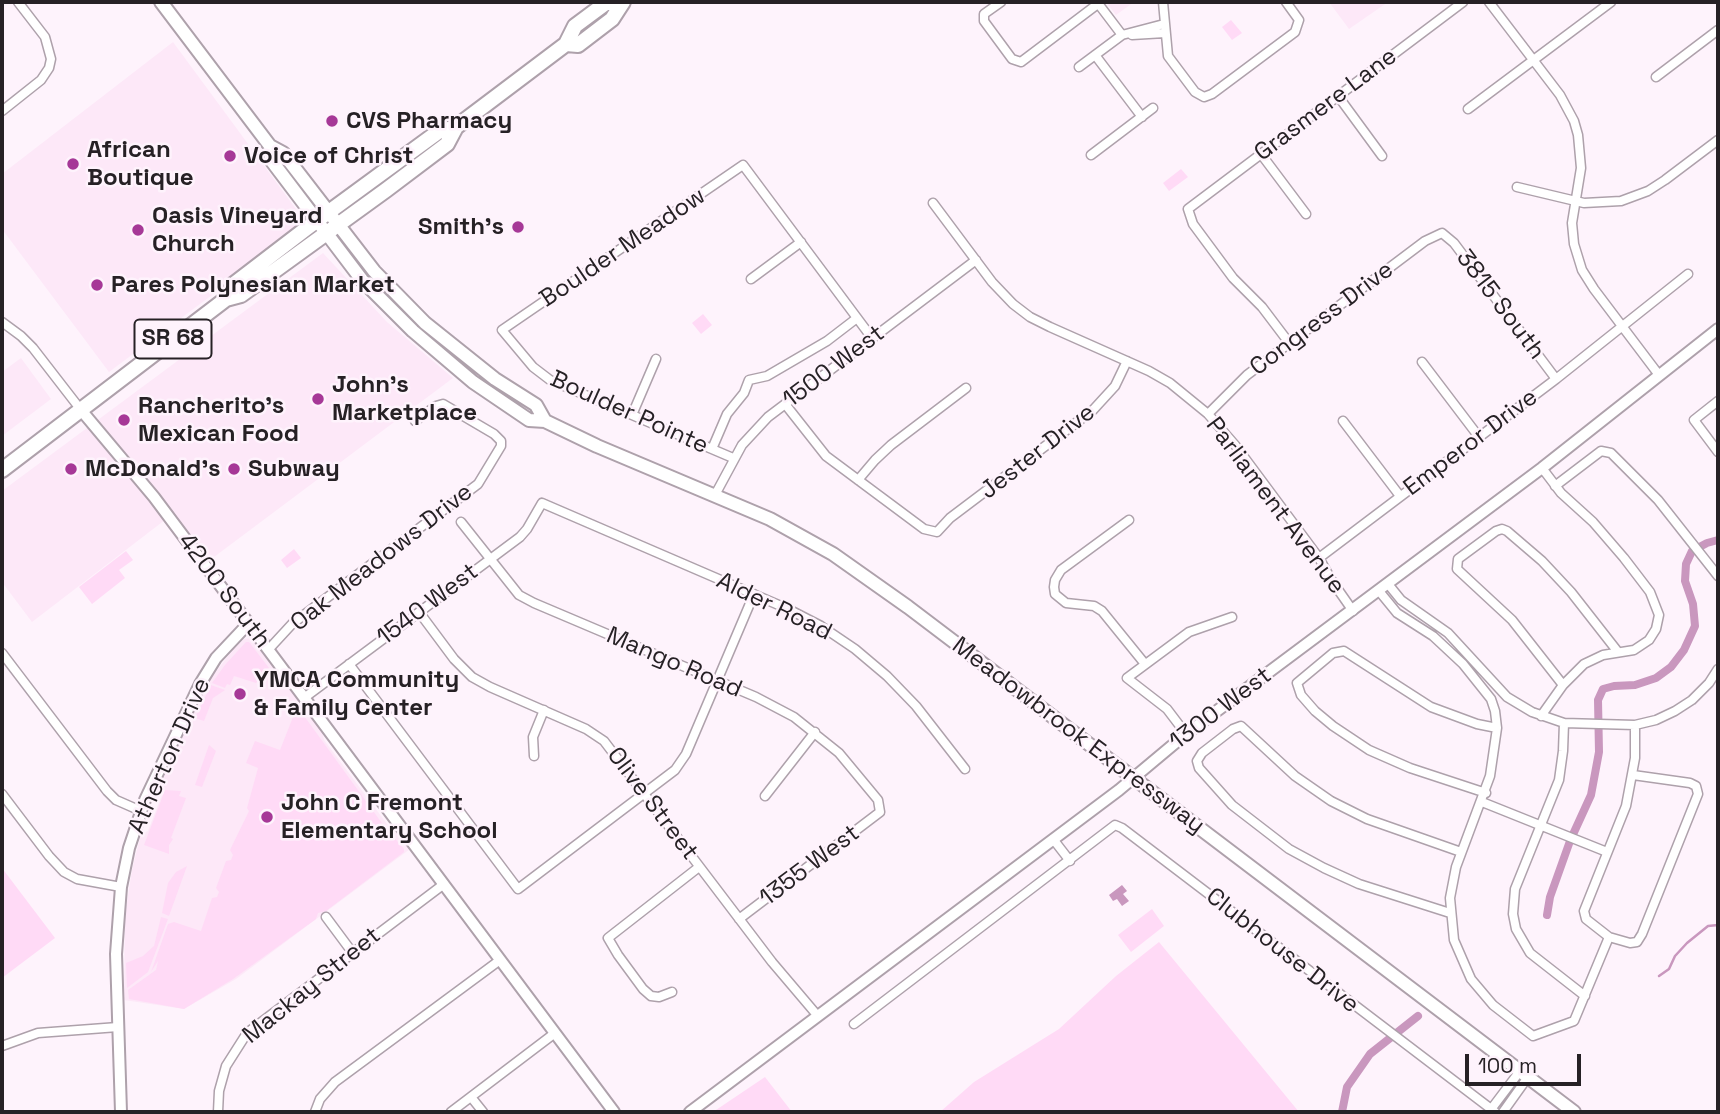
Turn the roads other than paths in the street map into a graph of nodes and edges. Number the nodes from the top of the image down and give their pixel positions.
1 (18, 2) edge
2 (162, 2) edge
3 (622, 2) edge
4 (1000, 2) edge
5 (1163, 2) edge
6 (1286, 2) edge
7 (1463, 2) edge
8 (1489, 2) edge
9 (1611, 2) edge
10 (1098, 3) edge
11 (1165, 29) junction
12 (1718, 30) edge
13 (1122, 34) junction
14 (1095, 55) junction
15 (1533, 61) junction
16 (1079, 67) dead end
17 (1656, 77) dead end
18 (1338, 96) junction
19 (1153, 108) dead end
20 (1468, 109) dead end
21 (2, 111) edge
22 (1142, 117) junction
23 (1718, 140) edge
24 (1261, 154) junction
25 (1091, 155) dead end
26 (1382, 156) dead end
27 (1517, 187) dead end
28 (1575, 202) junction
29 (933, 203) dead end
30 (1306, 214) dead end
31 (328, 223) junction
32 (1442, 233) joint
33 (801, 242) junction
34 (976, 260) junction
35 (1688, 274) dead end
36 (751, 279) dead end
37 (857, 318) junction
38 (2, 322) edge
39 (1622, 327) junction
40 (502, 330) joint
41 (1718, 330) edge
42 (872, 338) junction
43 (1290, 344) junction
44 (656, 359) dead end
45 (447, 361) junction
46 (1127, 361) junction
47 (1422, 362) dead end
48 (1658, 375) junction
49 (495, 379) junction
50 (1556, 379) junction
51 (966, 388) dead end
52 (1718, 401) edge
53 (785, 404) junction
54 (81, 410) junction
55 (1208, 414) junction
56 (632, 415) junction
57 (415, 421) dead end
58 (545, 421) junction
59 (1343, 421) dead end
60 (1479, 437) junction
61 (712, 449) junction
62 (1718, 452) edge
63 (733, 458) junction
64 (1542, 468) junction
65 (2, 470) edge
66 (858, 480) junction
67 (1555, 486) junction
68 (715, 495) junction
69 (1400, 496) junction
70 (542, 503) joint
71 (1129, 520) dead end
72 (461, 522) dead end
73 (1319, 558) junction
74 (489, 560) junction
75 (1718, 576) edge
76 (1383, 588) junction
77 (754, 594) junction
78 (1353, 611) junction
79 (419, 612) junction
80 (1231, 617) dead end
81 (248, 624) junction
82 (268, 650) junction
83 (1618, 652) junction
84 (2, 653) edge
85 (349, 664) junction
86 (1144, 664) junction
87 (1718, 669) edge
88 (717, 681) junction
89 (1563, 685) junction
90 (304, 698) junction
91 (544, 710) junction
92 (1541, 716) junction
93 (1564, 723) junction
94 (1635, 725) junction
95 (1497, 729) junction
96 (816, 732) junction
97 (1186, 734) junction
98 (534, 756) dead end
99 (965, 769) dead end
100 (1633, 775) junction
101 (1132, 778) junction
102 (2, 793) edge
103 (1486, 793) junction
104 (645, 794) junction
105 (765, 796) dead end
106 (1482, 802) junction
107 (141, 811) junction
108 (880, 812) joint
109 (1541, 825) junction
110 (1053, 839) junction
111 (1461, 852) junction
112 (1607, 852) junction
113 (1070, 860) junction
114 (699, 867) junction
115 (444, 884) junction
116 (121, 887) junction
117 (1450, 913) junction
118 (326, 918) dead end
119 (739, 919) junction
120 (1609, 937) junction
121 (352, 952) junction
122 (500, 960) junction
123 (672, 992) dead end
124 (1585, 996) junction
125 (817, 1015) junction
126 (854, 1024) dead end
127 (118, 1027) junction
128 (555, 1033) junction
129 (2, 1046) edge
130 (1524, 1074) junction
131 (471, 1097) junction
132 (1492, 1111) edge
133 (121, 1112) edge
134 (218, 1112) edge
135 (315, 1112) edge
136 (451, 1112) edge
137 (483, 1112) edge
138 (614, 1112) edge
139 (690, 1112) edge
140 (1503, 1112) edge
141 (1574, 1112) edge

1 - 21 street
2 - 31 main road
3 - 31 main road, SR 68
4 - 10 street
5 - 11 street
6 - 11 street
7 - 18 street, Grasmere Lane
8 - 15 street
9 - 15 street
10 - 13 street
11 - 13 street
12 - 17 street
13 - 14 street
14 - 16 street
14 - 22 street
15 - 20 street
15 - 28 street
18 - 24 street, Grasmere Lane
18 - 26 street
19 - 22 street
22 - 25 street
23 - 28 street
24 - 30 street
24 - 43 street, Grasmere Lane
27 - 28 street
28 - 39 street
29 - 34 street, Parliament Avenue
31 - 45 main road, Meadowbrook Expressway
31 - 49 main road, Meadowbrook Expressway
31 - 54 main road, SR 68
32 - 43 street, Congress Drive
32 - 50 street, 3815 South
33 - 36 street
33 - 37 street
33 - 40 street, Boulder Meadow
34 - 42 street, 1500 West
34 - 46 street, Parliament Avenue
35 - 39 street, Emperor Drive
37 - 42 street
37 - 61 street
38 - 54 street
39 - 48 street
39 - 50 street, Emperor Drive
40 - 56 street, Boulder Pointe
41 - 48 street, 1300 West
42 - 53 street, 1500 West
43 - 55 street, Congress Drive
44 - 56 street
45 - 49 main road
45 - 58 main road, Meadowbrook Expressway
46 - 55 street, Parliament Avenue
46 - 66 street, Jester Drive
47 - 60 street
48 - 64 street, 1300 West
49 - 58 main road, Meadowbrook Expressway
50 - 60 street, Emperor Drive
51 - 66 street
52 - 62 street
53 - 63 street, 1500 West
53 - 66 street
54 - 65 main road, SR 68
54 - 81 street, 4200 South
55 - 73 street, Parliament Avenue
56 - 61 street, Boulder Pointe
57 - 82 street, Oak Meadows Drive
58 - 68 main road, Meadowbrook Expressway
59 - 69 street
60 - 69 street, Emperor Drive
61 - 63 street, Boulder Pointe
63 - 68 street, 1500 West
64 - 67 street
64 - 76 street, 1300 West
67 - 75 street
67 - 83 street
68 - 101 main road, Meadowbrook Expressway
69 - 73 street, Emperor Drive
70 - 74 street, 1540 West
70 - 77 street, Alder Road
71 - 86 street
72 - 74 street, Mango Road
73 - 78 street, Parliament Avenue
74 - 79 street, 1540 West
74 - 88 street, Mango Road
76 - 78 street, 1300 West
76 - 92 street
76 - 95 street
77 - 88 street
77 - 99 street, Alder Road
78 - 97 street, 1300 West
79 - 85 street, 1540 West
79 - 91 street, Olive Street
80 - 86 street
81 - 82 street, 4200 South
81 - 107 street, Atherton Drive
82 - 90 street, 4200 South
83 - 89 street
83 - 89 street
84 - 107 street
85 - 90 street, 1540 West
85 - 104 street
86 - 97 street
87 - 94 street
88 - 96 street, Mango Road
88 - 104 street
89 - 92 street
90 - 115 street, 4200 South
91 - 98 street
91 - 104 street, Olive Street
92 - 93 street
93 - 94 street
93 - 109 street
94 - 100 street
95 - 103 street
95 - 103 street
96 - 105 street
96 - 108 street, Mango Road
97 - 101 street, 1300 West
100 - 112 street
100 - 120 street
101 - 110 street, 1300 West
101 - 130 main road, Meadowbrook Expressway
102 - 116 street
103 - 106 street
104 - 114 street, Olive Street
106 - 109 street
106 - 111 street
107 - 116 street, Atherton Drive
108 - 119 street, 1355 West
109 - 112 street
109 - 124 street
110 - 113 street
110 - 125 street, 1300 West
111 - 117 street
111 - 117 street
112 - 120 street
113 - 126 street, Clubhouse Drive
113 - 132 street, Clubhouse Drive
114 - 119 street, Olive Street
114 - 123 street
115 - 121 street, Mackay Street
115 - 122 street, 4200 South
116 - 127 street, Atherton Drive
117 - 124 street
118 - 121 street
119 - 125 street, Olive Street
120 - 124 street
121 - 134 street, Mackay Street
122 - 128 street, 4200 South
122 - 135 street
125 - 139 street, 1300 West
127 - 129 street
127 - 133 street, Atherton Drive
128 - 131 street
128 - 138 street, 4200 South
130 - 132 street
130 - 140 street
130 - 141 main road, Meadowbrook Expressway
131 - 136 street
131 - 137 street

